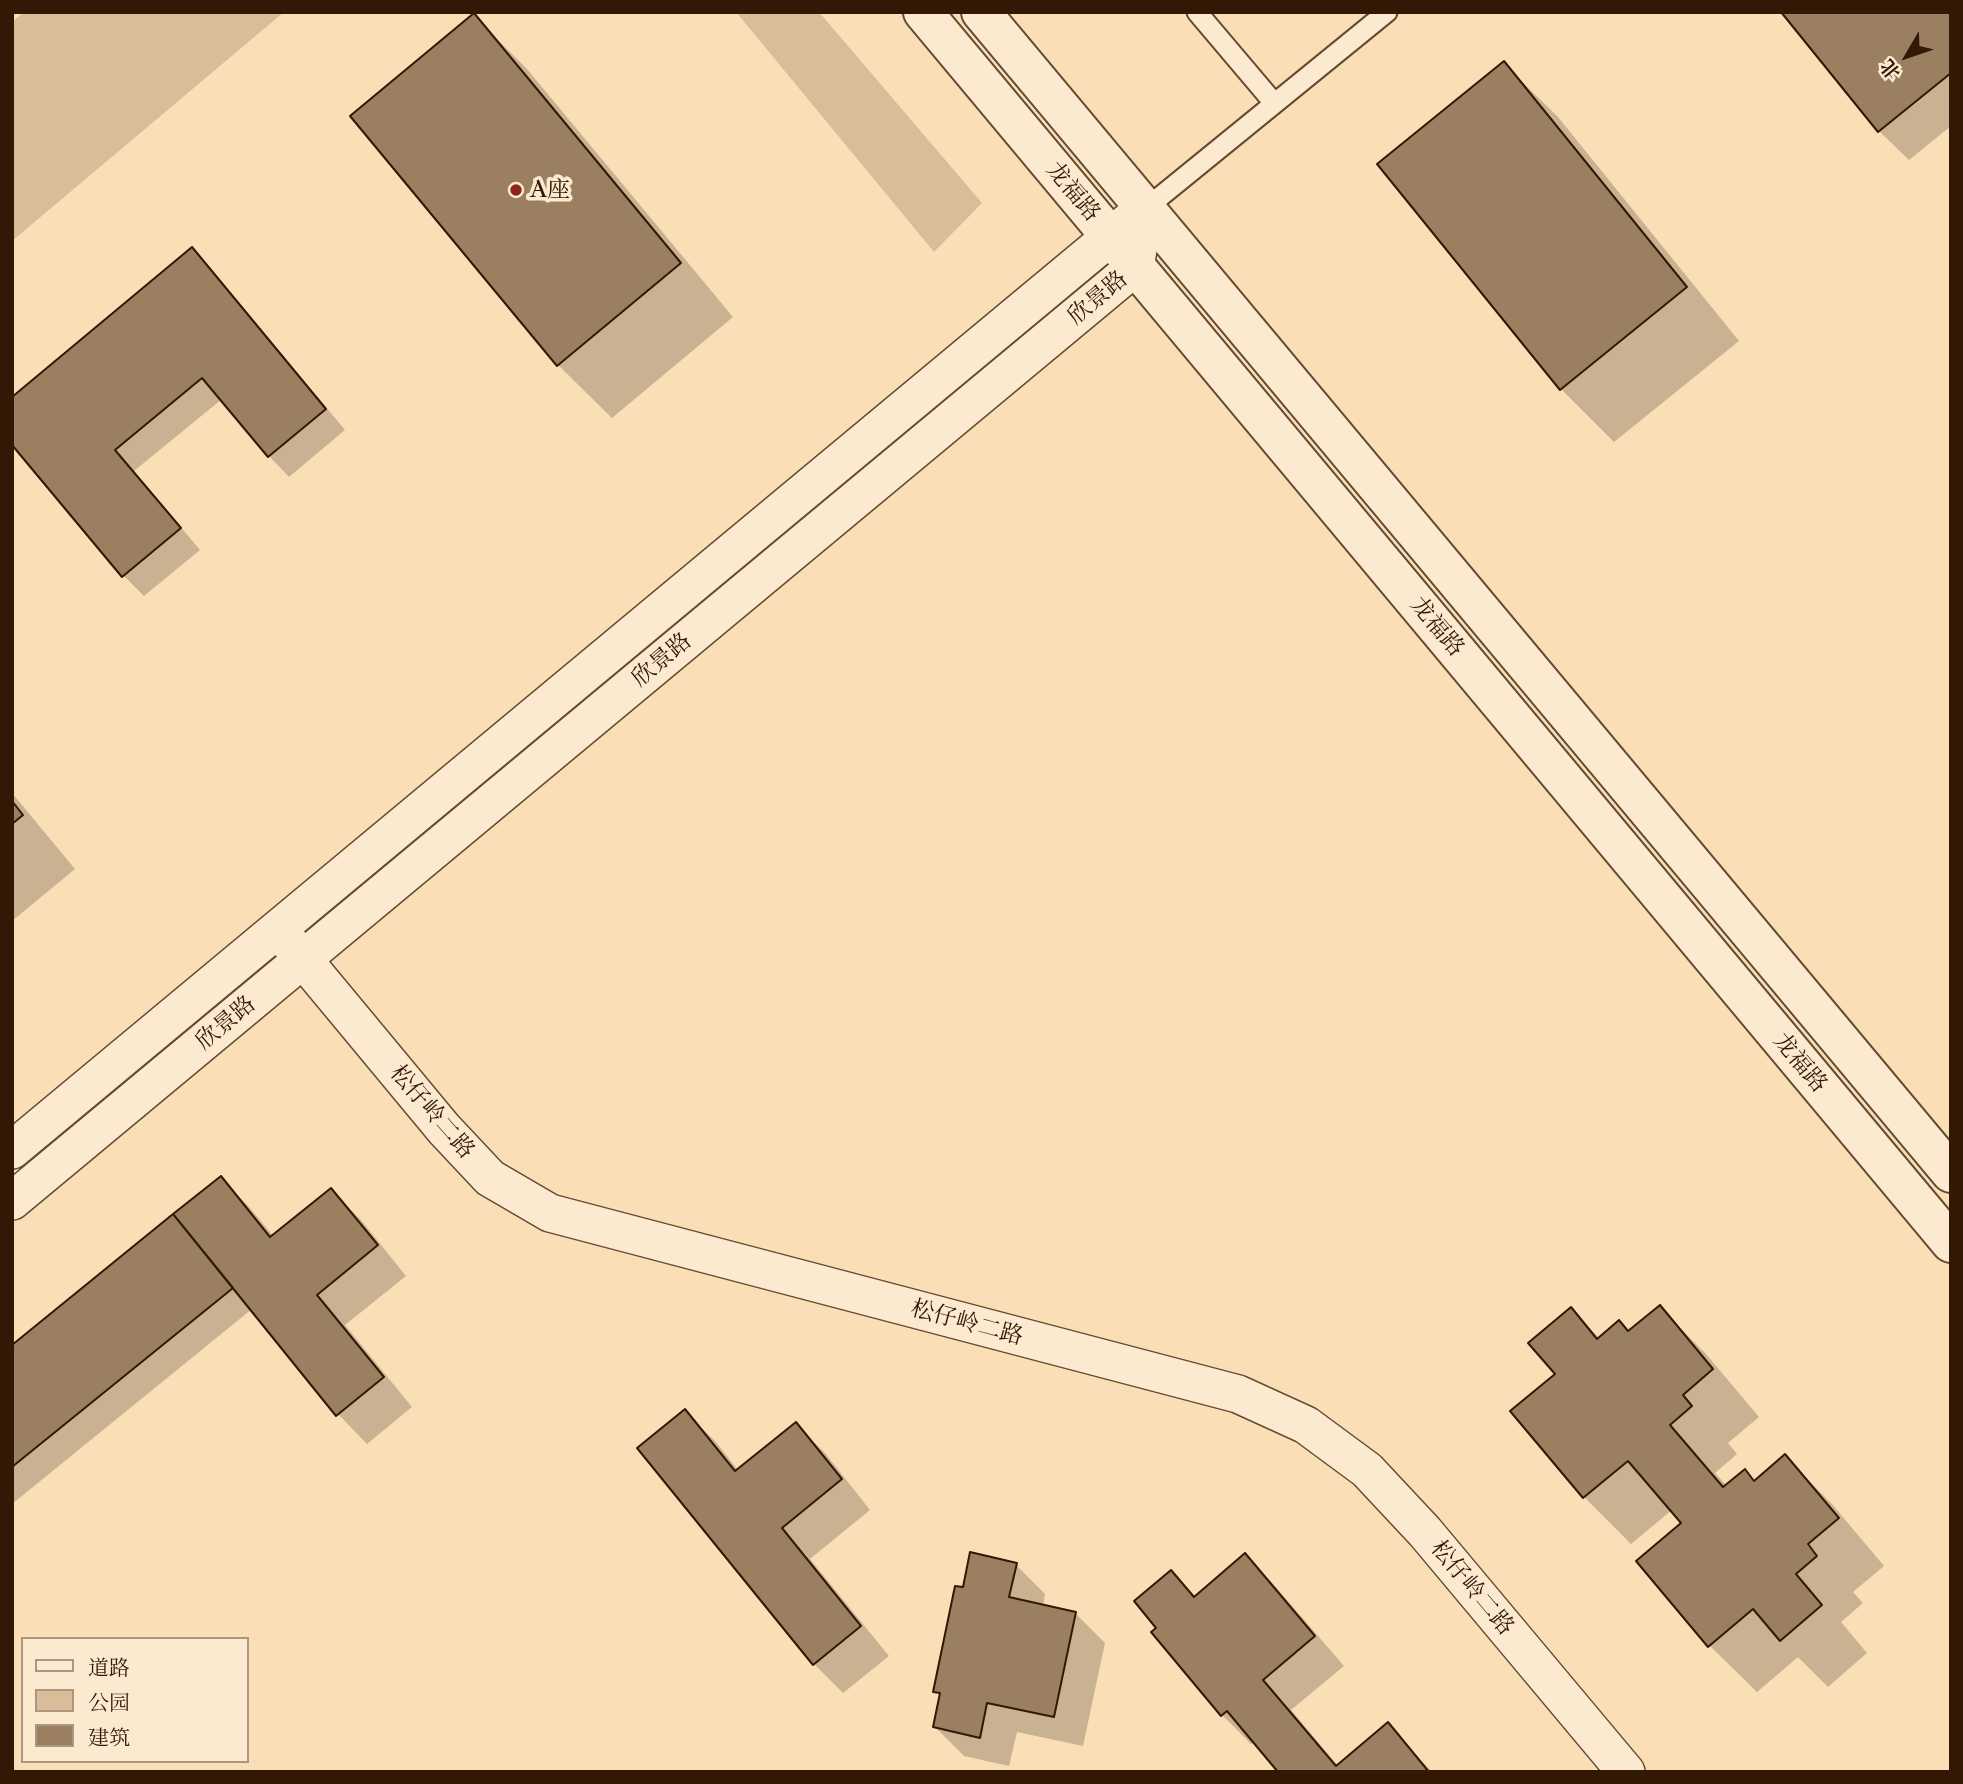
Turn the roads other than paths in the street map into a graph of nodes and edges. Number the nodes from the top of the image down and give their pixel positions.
1 (923, 12) edge
2 (981, 12) edge
3 (1197, 12) edge
4 (1387, 12) edge
5 (1274, 103) junction
6 (1145, 209) junction
7 (1110, 236) junction
8 (1135, 267) junction
9 (278, 929) junction
10 (303, 960) junction
11 (12, 1150) edge
12 (1951, 1173) edge
13 (12, 1200) edge
14 (1951, 1243) edge
15 (1626, 1772) edge

1 - 7 street, 龙福路
2 - 6 street, 龙福路
3 - 5 lane
4 - 5 lane
5 - 6 lane
6 - 7 street, 欣景路
6 - 8 street, 欣景路
6 - 12 street, 龙福路
7 - 8 street, 龙福路
7 - 9 street, 欣景路
8 - 10 street, 欣景路
8 - 14 street, 龙福路
9 - 10 street, 松仔岭二路
9 - 11 street, 欣景路
10 - 13 street, 欣景路
10 - 15 street, 松仔岭二路

